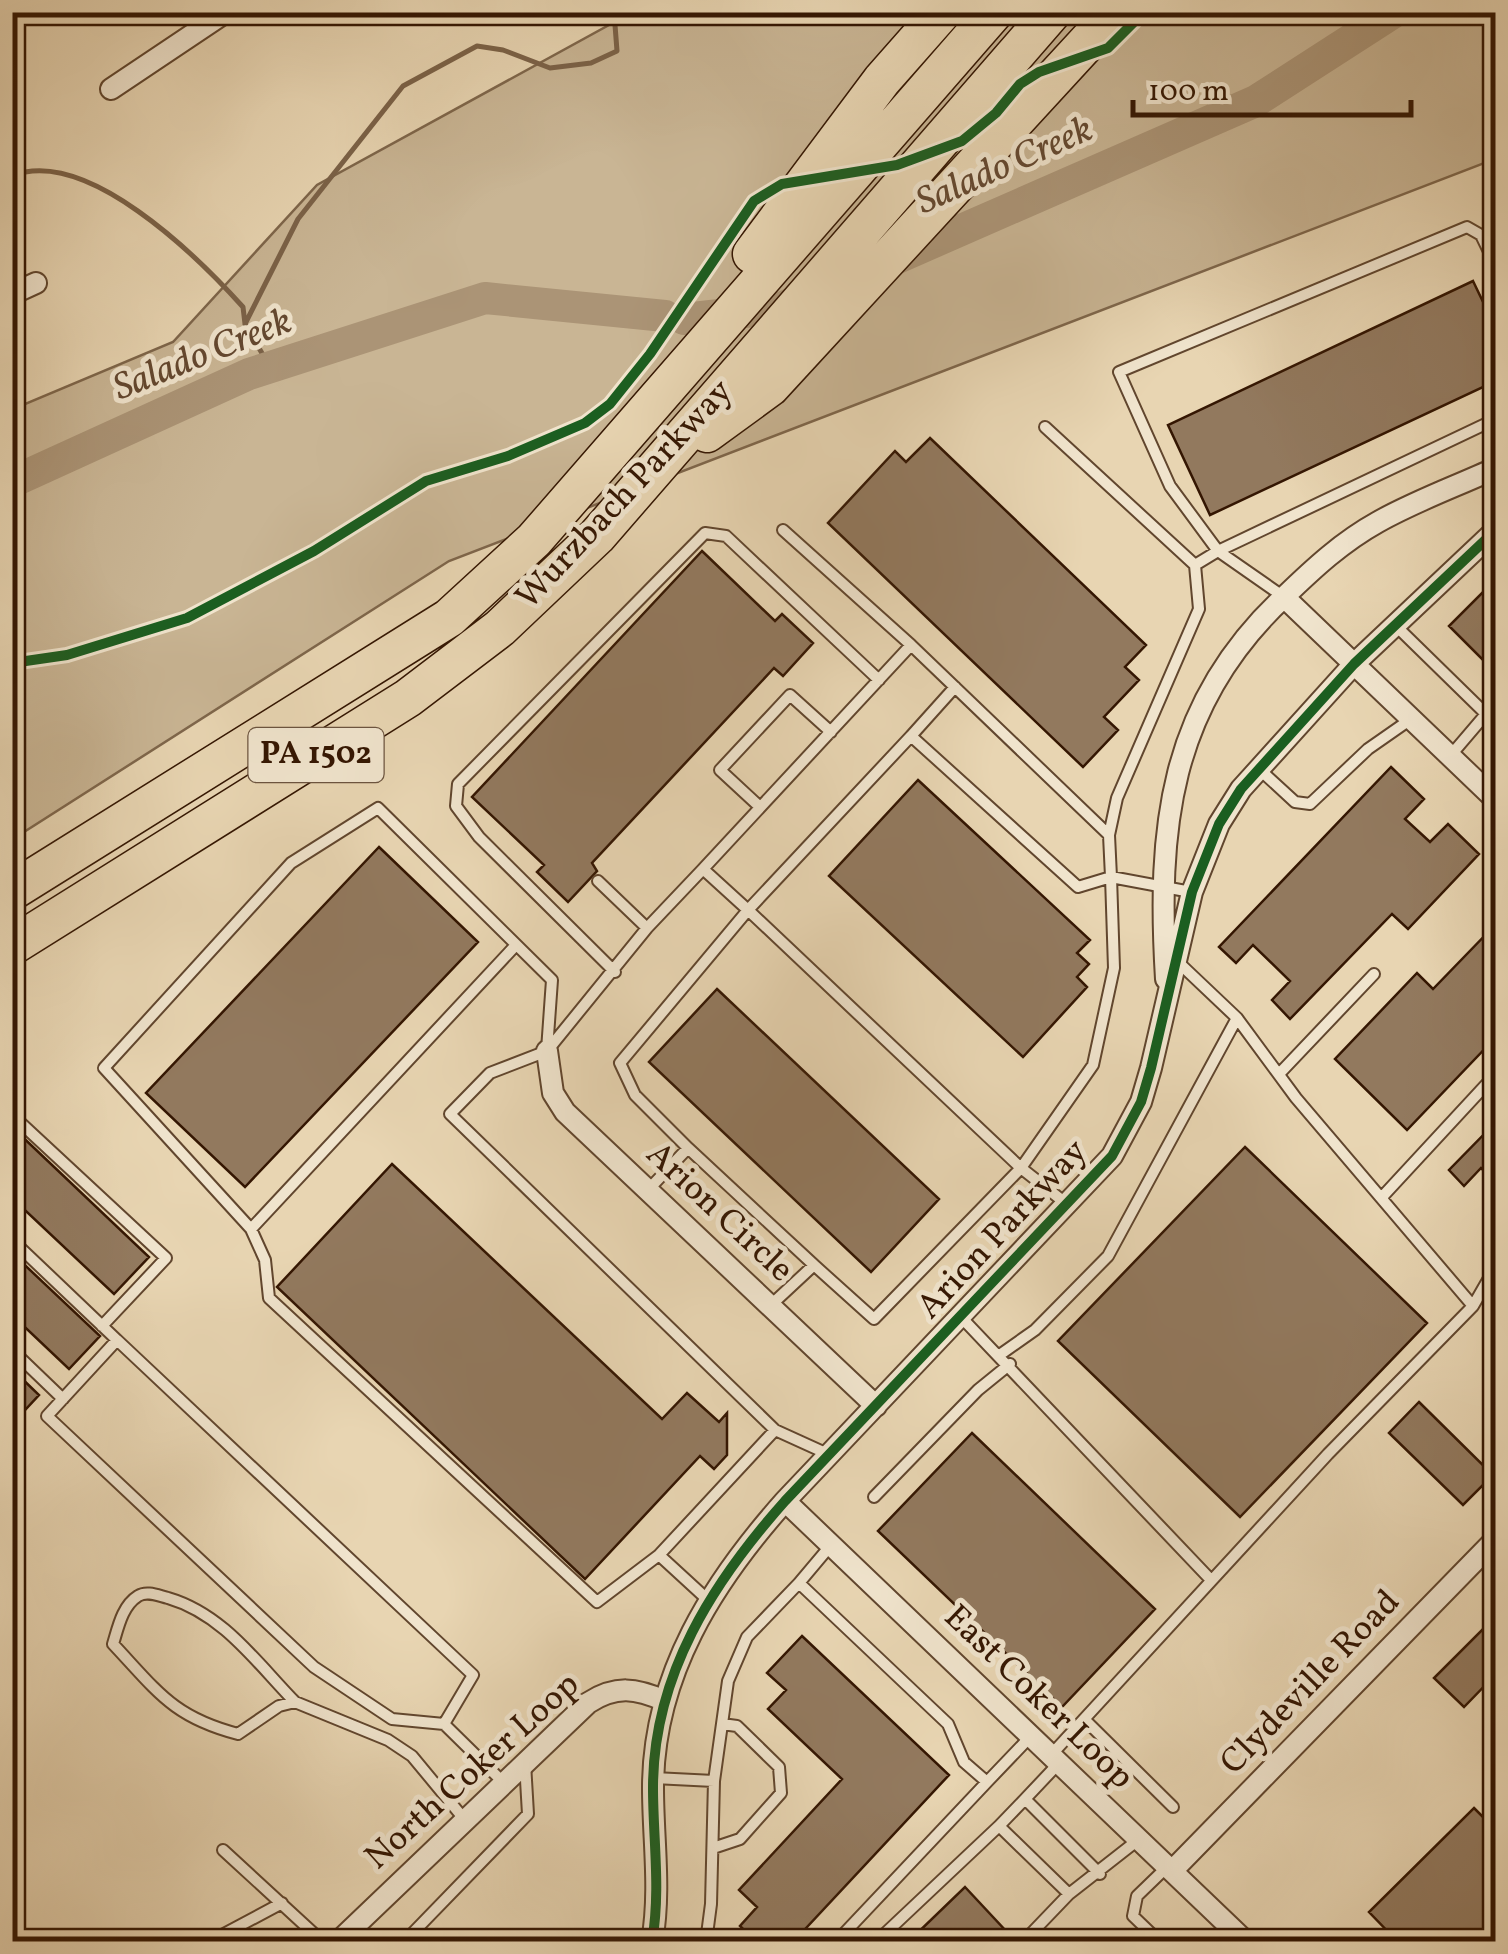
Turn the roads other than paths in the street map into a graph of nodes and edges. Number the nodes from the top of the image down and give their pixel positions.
1 (226, 12) edge
2 (942, 12) edge
3 (994, 12) edge
4 (1052, 12) edge
5 (1116, 12) edge
6 (111, 89) dead end
7 (1496, 228) edge
8 (1481, 235) junction
9 (1496, 266) edge
10 (36, 283) dead end
11 (12, 294) edge
12 (644, 411) junction
13 (1496, 419) edge
14 (1045, 427) dead end
15 (1496, 468) edge
16 (653, 473) junction
17 (783, 530) dead end
18 (1496, 530) edge
19 (1218, 551) junction
20 (1195, 566) junction
21 (1284, 596) junction
22 (1395, 626) junction
23 (911, 645) junction
24 (1354, 664) junction
25 (878, 680) junction
26 (956, 687) junction
27 (1486, 714) junction
28 (1411, 719) junction
29 (1496, 723) edge
30 (831, 732) junction
31 (912, 736) junction
32 (1450, 756) junction
33 (1258, 768) junction
34 (1496, 800) edge
35 (760, 807) junction
36 (1109, 835) junction
37 (703, 870) junction
38 (1110, 877) junction
39 (598, 882) dead end
40 (1162, 888) junction
41 (12, 891) edge
42 (1192, 892) junction
43 (748, 910) junction
44 (647, 928) junction
45 (516, 945) junction
46 (12, 946) edge
47 (1178, 962) junction
48 (615, 972) junction
49 (1374, 974) dead end
50 (1168, 1009) junction
51 (1237, 1018) junction
52 (547, 1052) junction
53 (1278, 1074) junction
54 (1494, 1075) edge
55 (12, 1115) edge
56 (688, 1148) junction
57 (1022, 1168) junction
58 (648, 1190) junction
59 (1383, 1196) junction
60 (1068, 1205) junction
61 (252, 1229) junction
62 (12, 1240) edge
63 (814, 1265) junction
64 (1496, 1266) edge
65 (770, 1306) junction
66 (1473, 1306) junction
67 (960, 1316) junction
68 (102, 1326) junction
69 (117, 1340) junction
70 (12, 1350) edge
71 (1001, 1354) junction
72 (1010, 1364) junction
73 (63, 1400) junction
74 (876, 1406) junction
75 (775, 1430) junction
76 (830, 1454) junction
77 (874, 1497) dead end
78 (786, 1502) junction
79 (1496, 1540) edge
80 (832, 1546) junction
81 (659, 1555) junction
82 (1211, 1580) junction
83 (799, 1582) junction
84 (708, 1600) junction
85 (665, 1700) junction
86 (295, 1702) junction
87 (1084, 1719) junction
88 (444, 1724) junction
89 (722, 1724) junction
90 (1031, 1736) junction
91 (1055, 1759) junction
92 (525, 1763) junction
93 (654, 1778) junction
94 (714, 1781) junction
95 (986, 1782) junction
96 (504, 1783) junction
97 (1026, 1799) junction
98 (1173, 1807) dead end
99 (465, 1820) junction
100 (999, 1826) junction
101 (1139, 1839) junction
102 (712, 1848) junction
103 (223, 1850) dead end
104 (1170, 1869) junction
105 (1100, 1874) junction
106 (1069, 1894) junction
107 (282, 1903) junction
108 (209, 1942) edge
109 (323, 1942) edge
110 (338, 1942) edge
111 (404, 1942) edge
112 (652, 1942) edge
113 (706, 1942) edge
114 (836, 1942) edge
115 (876, 1942) edge
116 (1024, 1942) edge
117 (1160, 1942) edge
118 (1246, 1942) edge

1 - 6 street
2 - 12 highway
3 - 12 highway, Wurzbach Parkway / PA 1502
4 - 16 highway, Wurzbach Parkway / PA 1502
5 - 16 highway
7 - 8 lane
8 - 9 lane
8 - 19 lane
10 - 11 street
12 - 41 highway, Wurzbach Parkway / PA 1502
13 - 19 lane
14 - 20 lane
15 - 21 street, Arion Parkway
16 - 46 highway, Wurzbach Parkway / PA 1502
17 - 23 lane
18 - 22 street, Arion Parkway
19 - 20 lane
19 - 21 lane
20 - 36 lane
21 - 24 street
21 - 40 street, Arion Parkway
22 - 24 street, Arion Parkway
22 - 27 lane
23 - 25 lane
23 - 26 lane
24 - 28 street
24 - 33 street, Arion Parkway
25 - 30 lane
25 - 48 lane
26 - 31 lane
26 - 36 lane
27 - 29 lane
27 - 32 lane
28 - 32 street
28 - 33 lane
30 - 35 lane
30 - 35 lane
31 - 38 lane
31 - 43 lane
32 - 34 street
33 - 42 street, Arion Parkway
35 - 37 lane
36 - 38 lane
37 - 43 lane
37 - 44 lane
38 - 40 lane
38 - 57 lane
39 - 44 lane
40 - 42 lane
40 - 50 street, Arion Parkway
42 - 47 street, Arion Parkway
43 - 56 lane
43 - 57 lane
44 - 48 lane
45 - 52 lane
45 - 61 lane
45 - 61 lane
47 - 50 street, Arion Parkway
47 - 51 lane
48 - 52 lane
49 - 53 lane
50 - 60 street, Arion Parkway
51 - 53 lane
51 - 71 lane
52 - 58 street, Arion Circle
52 - 75 lane
53 - 59 lane
54 - 59 lane
55 - 68 lane
56 - 58 lane
56 - 63 lane
57 - 60 lane
57 - 63 lane
58 - 65 street, Arion Circle
59 - 66 lane
60 - 67 street, Arion Parkway
61 - 81 lane
62 - 68 lane
63 - 65 lane
64 - 66 lane
65 - 74 street, Arion Circle
66 - 82 lane
67 - 71 lane
67 - 74 street, Arion Parkway
68 - 69 lane
69 - 73 lane
69 - 88 lane
70 - 73 lane
71 - 72 lane
72 - 77 lane
72 - 82 lane
73 - 88 lane
74 - 76 street, Arion Parkway
75 - 76 lane
75 - 81 lane
76 - 78 street, Arion Parkway
78 - 80 street, East Coker Loop
78 - 84 street, Arion Parkway
79 - 104 street, Clydeville Road
80 - 83 lane
80 - 90 street, East Coker Loop
81 - 84 lane
82 - 87 lane
83 - 89 lane
83 - 95 lane
84 - 85 street, Arion Parkway
85 - 92 street, North Coker Loop
85 - 93 street, Arion Parkway
86 - 86 lane
86 - 99 lane
87 - 91 lane
87 - 98 lane
88 - 96 lane
89 - 94 lane
89 - 102 lane
90 - 91 street, East Coker Loop
90 - 95 lane
91 - 97 lane
91 - 101 street, East Coker Loop
92 - 96 street, North Coker Loop
92 - 111 lane
93 - 94 lane
93 - 112 street, Arion Parkway
94 - 102 lane
95 - 114 lane
96 - 99 street, North Coker Loop
97 - 100 lane
97 - 105 lane
99 - 110 street, North Coker Loop
100 - 106 lane
100 - 115 lane
101 - 104 street, East Coker Loop
101 - 105 lane
102 - 113 lane
103 - 107 lane
104 - 117 lane
104 - 118 street, East Coker Loop
105 - 106 lane
106 - 116 lane
107 - 108 lane
107 - 109 lane

